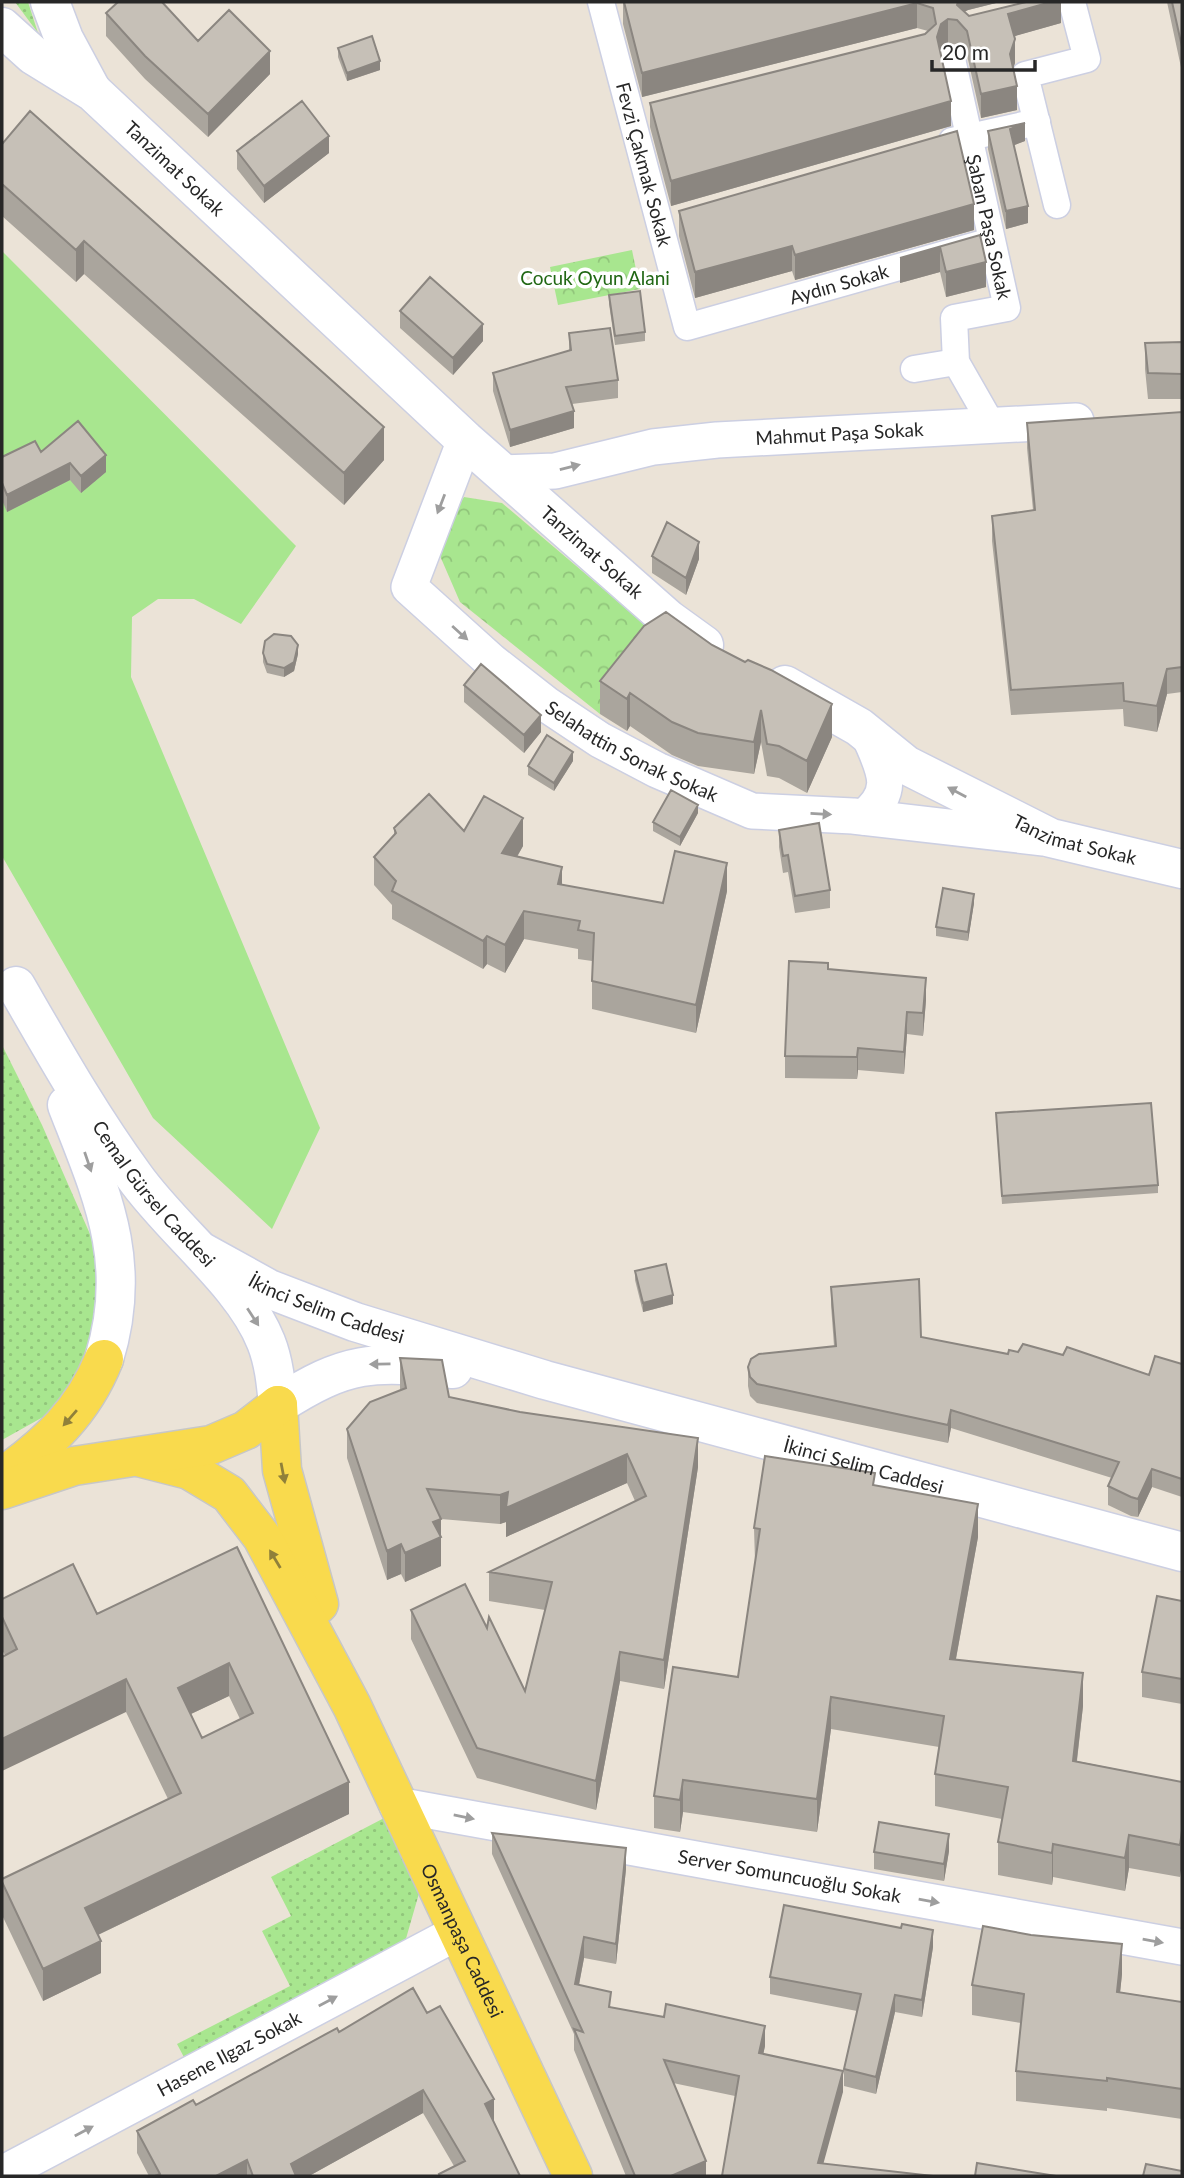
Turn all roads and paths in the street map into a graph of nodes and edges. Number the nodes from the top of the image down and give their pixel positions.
1 (50, 2) edge
2 (1072, 2) edge
3 (630, 5) edge
4 (603, 7) edge
5 (3, 30) edge
6 (926, 51) edge
7 (93, 92) junction
8 (657, 110) edge
9 (631, 116) junction
10 (1037, 122) junction
11 (968, 137) junction
12 (929, 148) edge
13 (1058, 205) dead end
14 (684, 218) edge
15 (658, 226) junction
16 (991, 241) junction
17 (687, 327) joint
18 (956, 362) junction
19 (914, 369) dead end
20 (1113, 420) edge
21 (992, 425) junction
22 (465, 440) junction
23 (502, 472) junction
24 (869, 735) junction
25 (864, 817) junction
26 (1051, 838) junction
27 (1182, 869) edge
28 (9, 971) edge
29 (193, 1246) junction
30 (104, 1359) joint
31 (545, 1380) junction
32 (278, 1405) junction
33 (142, 1458) junction
34 (2, 1477) edge
35 (2, 1490) edge
36 (1182, 1552) edge
37 (352, 1706) junction
38 (397, 1805) junction
39 (456, 1933) junction
40 (1182, 1947) edge
41 (54, 2163) edge
42 (2, 2174) edge
43 (573, 2176) edge

1 - 7 street, Tanzimat Sokak
2 - 10 street
3 - 4 street
4 - 9 street, Fevzi Çakmak Sokak
5 - 7 street, Tanzimat Sokak
6 - 11 street, Şaban Paşa Sokak
7 - 22 street, Tanzimat Sokak
8 - 9 street
9 - 15 street, Fevzi Çakmak Sokak
10 - 11 street
10 - 13 street
11 - 12 street
11 - 16 street, Şaban Paşa Sokak
14 - 15 street
15 - 17 street, Fevzi Çakmak Sokak
16 - 17 street, Aydın Sokak
16 - 18 street, Şaban Paşa Sokak
18 - 19 street
18 - 21 street, Şaban Paşa Sokak
20 - 21 street, Mahmut Paşa Sokak
23 -> 21 street, Mahmut Paşa Sokak
22 - 23 street, Tanzimat Sokak
22 -> 25 street, Selahattin Sonak Sokak
23 - 24 street, Tanzimat Sokak
24 - 25 street
26 -> 24 street, Tanzimat Sokak
25 - 26 street, Selahattin Sonak Sokak
26 - 27 street, Tanzimat Sokak
28 - 29 street, Cemal Gürsel Caddesi
28 -> 30 street, Cemal Gürsel Caddesi
29 - 31 street, İkinci Selim Caddesi
29 -> 32 street, Cemal Gürsel Caddesi
30 -> 34 main road
31 -> 32 street, İkinci Selim Caddesi
31 - 36 street, İkinci Selim Caddesi
32 - 33 main road
32 -> 37 main road, Osmanpaşa Caddesi
33 - 35 main road
37 -> 33 main road, Osmanpaşa Caddesi
37 - 38 main road, Osmanpaşa Caddesi
38 - 39 main road, Osmanpaşa Caddesi
38 -> 40 street, Server Somuncuoğlu Sokak
41 -> 39 street, Hasene Ilgaz Sokak
39 - 43 main road, Osmanpaşa Caddesi
41 - 42 street, Hasene Ilgaz Sokak

